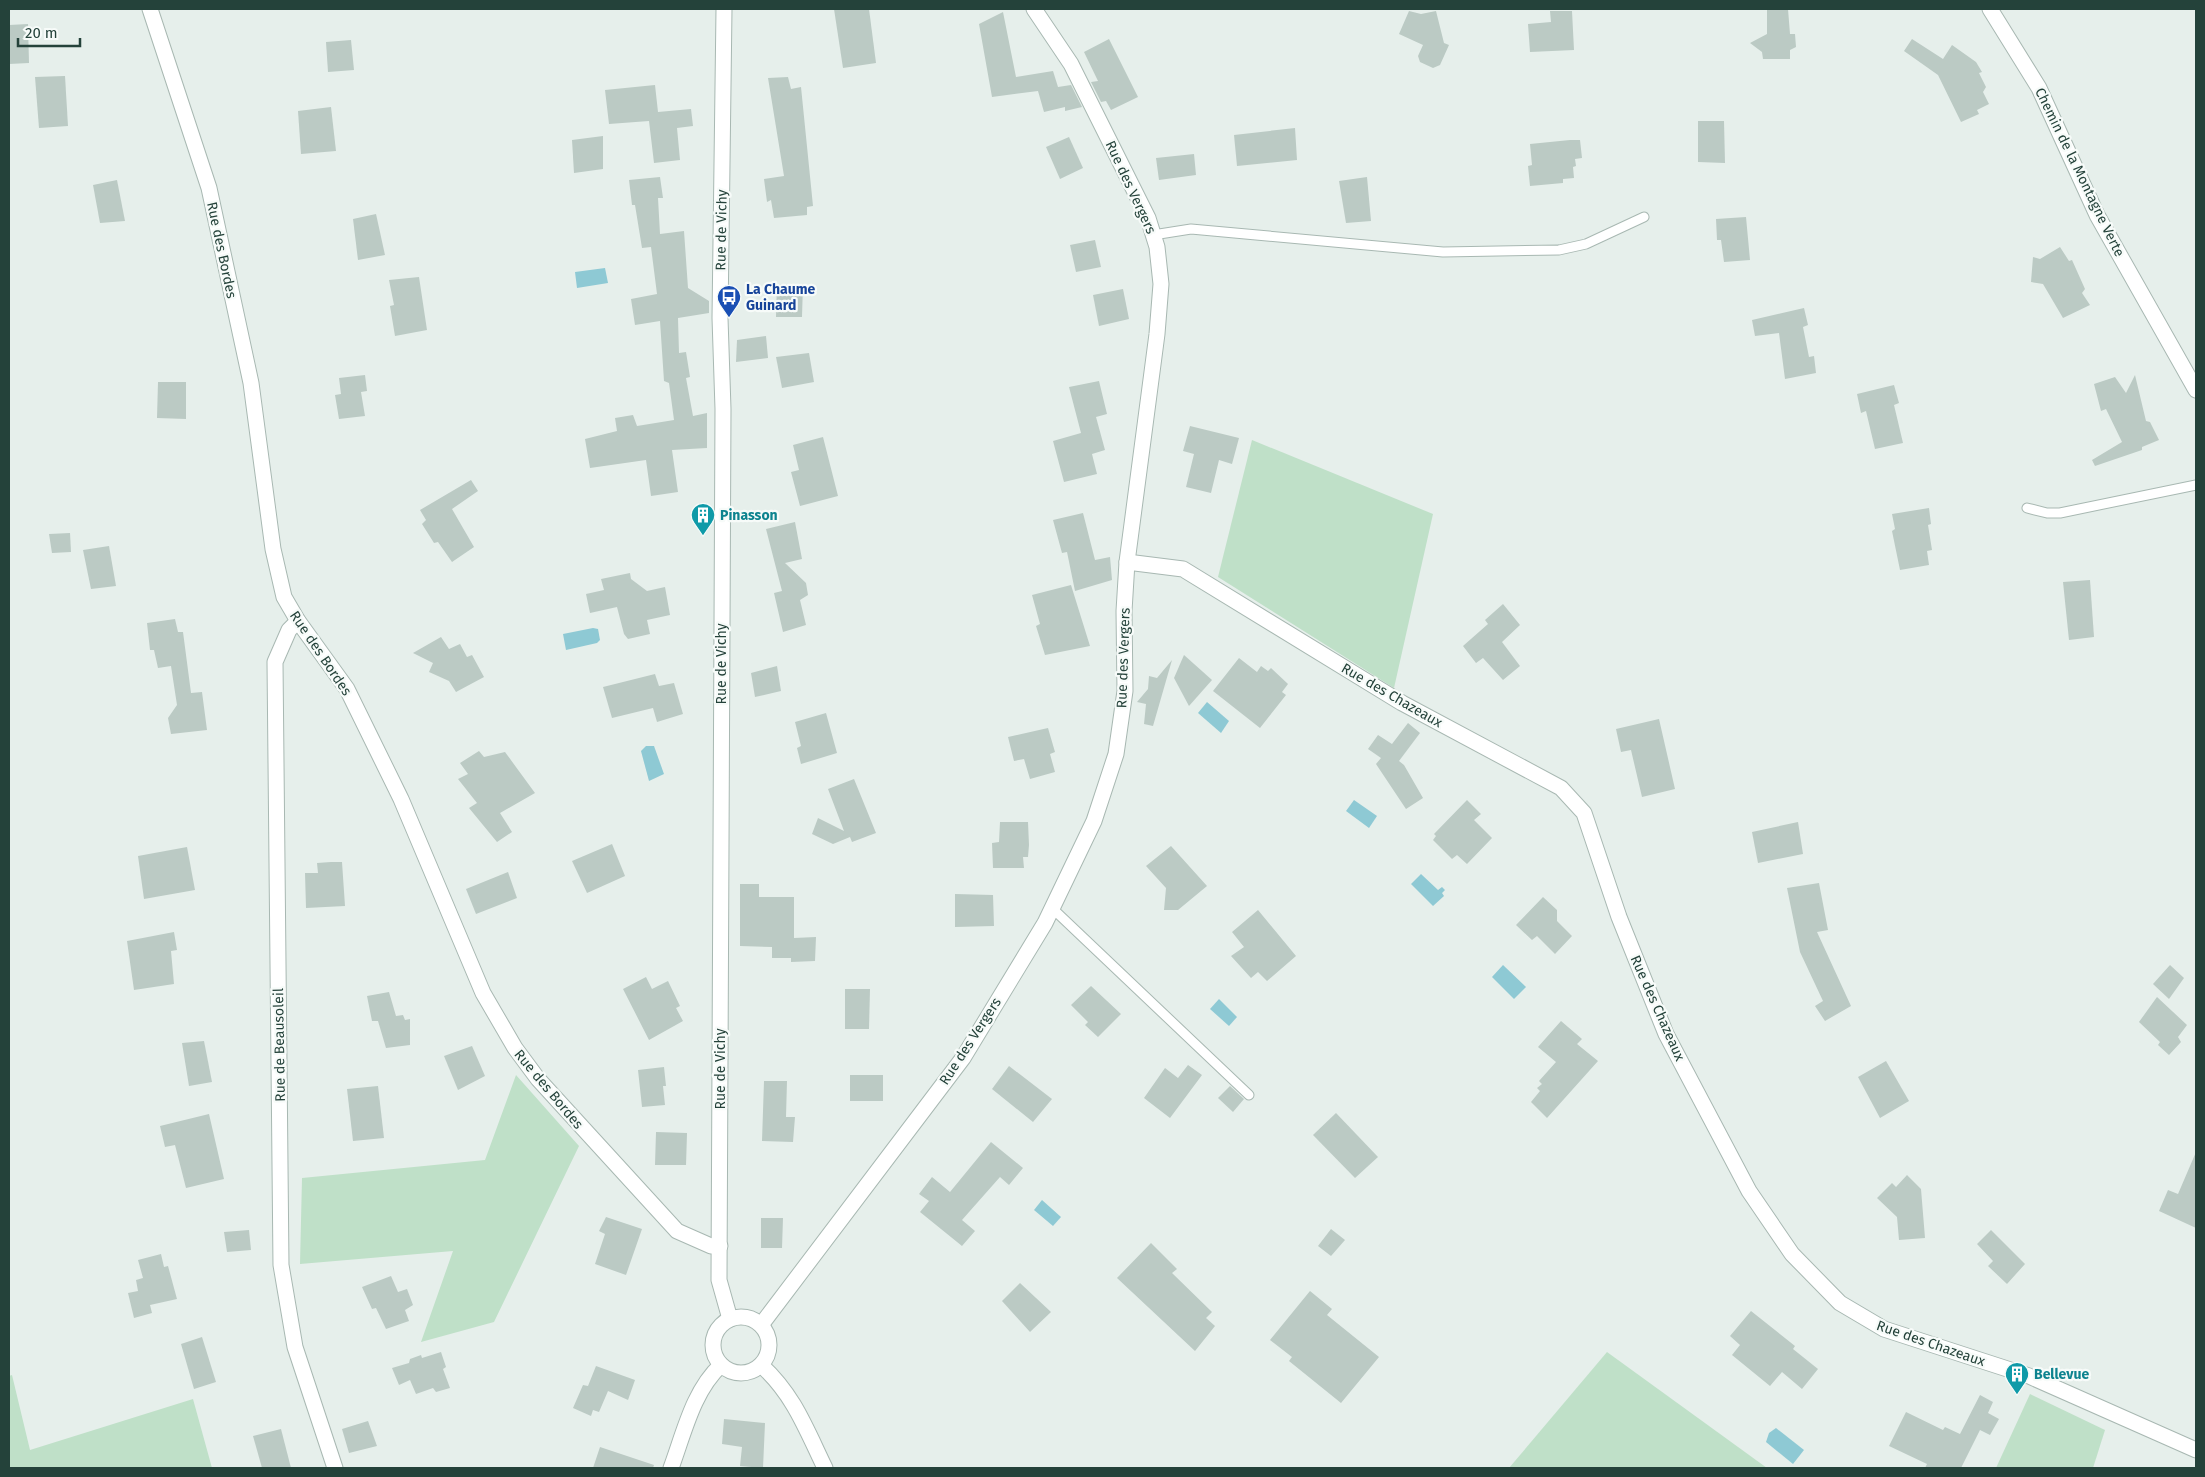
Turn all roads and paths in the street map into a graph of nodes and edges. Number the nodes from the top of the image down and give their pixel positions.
1 (150, 9) edge
2 (724, 9) edge
3 (1034, 9) edge
4 (1990, 9) edge
5 (1644, 217) dead end
6 (1153, 235) junction
7 (2196, 390) edge
8 (2196, 485) edge
9 (2027, 508) dead end
10 (1127, 562) junction
11 (298, 621) junction
12 (1052, 908) junction
13 (1250, 1095) dead end
14 (720, 1246) junction
15 (730, 1319) junction
16 (760, 1325) junction
17 (761, 1365) junction
18 (721, 1366) junction
19 (2196, 1450) edge
20 (335, 1468) edge
21 (671, 1468) edge
22 (825, 1468) edge

1 - 11 street, Rue des Bordes
2 - 14 street, Rue de Vichy
3 - 6 street, Rue des Vergers
4 - 7 street, Chemin de la Montagne Verte
5 - 6 lane
6 - 10 street, Rue des Vergers
8 - 9 lane
10 - 12 street, Rue des Vergers
10 - 19 street, Rue des Chazeaux
11 - 14 street, Rue des Bordes
11 - 20 street, Rue de Beausoleil
12 - 13 lane
12 - 16 street, Rue des Vergers
14 - 15 street, Rue de Vichy
15 - 16 street
15 - 18 street
16 - 17 street
17 - 18 street
17 - 22 street
18 - 21 street

